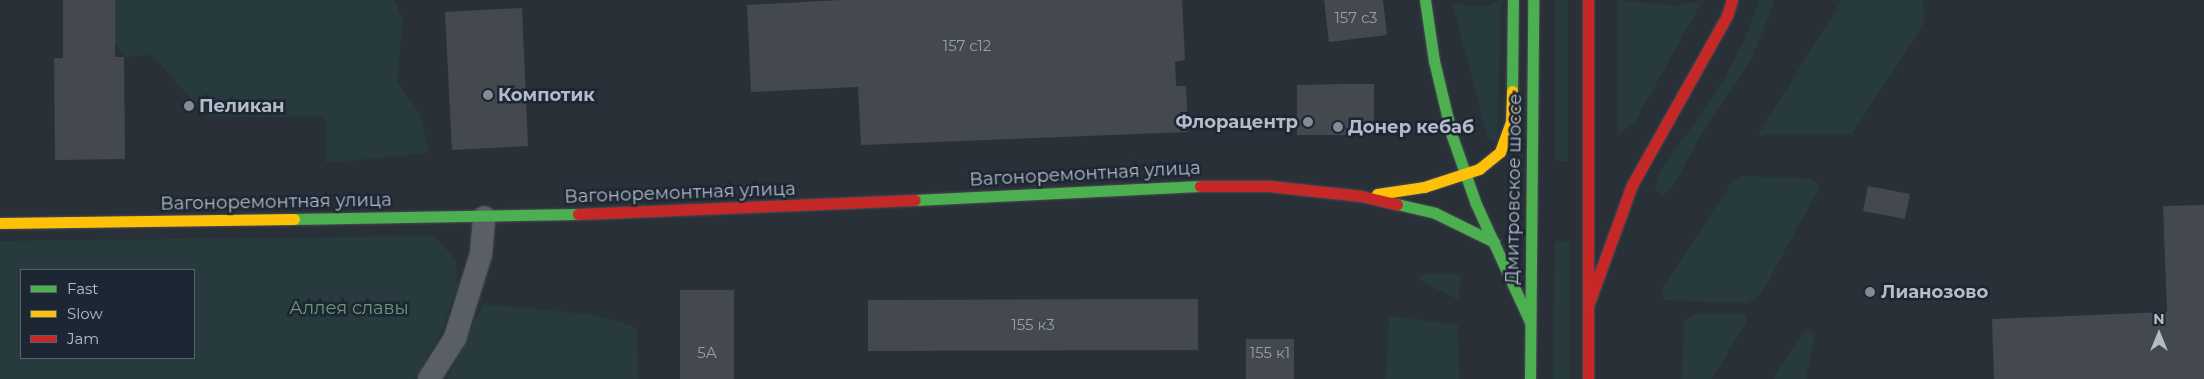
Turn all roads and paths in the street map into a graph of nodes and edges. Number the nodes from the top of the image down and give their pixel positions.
1 (1425, 0) edge
2 (1513, 0) edge
3 (1533, 0) edge
4 (1588, 0) edge
5 (1732, 0) edge
6 (1464, 174) junction
7 (1361, 196) junction
8 (484, 217) junction
9 (0, 223) edge
10 (1494, 242) junction
11 (1588, 306) junction
12 (1530, 322) junction
13 (429, 379) edge
14 (1530, 379) edge
15 (1588, 379) edge

1 - 6 street
2 - 6 street, Вагоноремонтная улица
3 - 12 street, Дмитровское шоссе
4 - 11 street
5 - 11 street
6 - 7 street, Вагоноремонтная улица
6 - 10 street
7 - 8 street, Вагоноремонтная улица
7 - 10 street, Вагоноремонтная улица
8 - 9 street, Вагоноремонтная улица
8 - 13 street
10 - 12 street
11 - 15 street
12 - 14 street, Дмитровское шоссе

